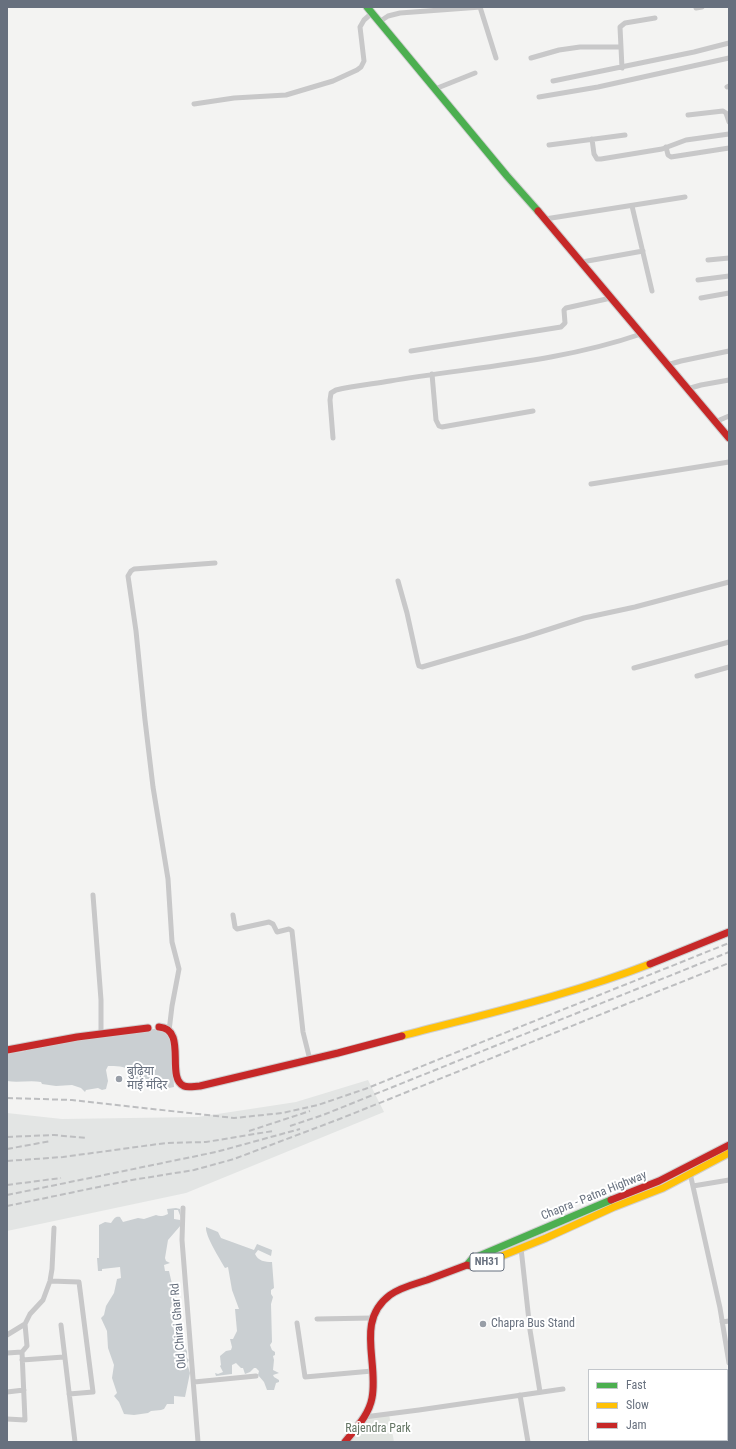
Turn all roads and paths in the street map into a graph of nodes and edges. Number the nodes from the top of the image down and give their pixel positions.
1 (367, 7) edge
2 (481, 7) edge
3 (372, 13) junction
4 (655, 18) dead end
5 (379, 22) junction
6 (729, 43) edge
7 (620, 47) junction
8 (496, 58) dead end
9 (531, 58) dead end
10 (729, 58) edge
11 (622, 68) junction
12 (474, 73) dead end
13 (553, 82) dead end
14 (435, 89) junction
15 (539, 97) dead end
16 (194, 104) dead end
17 (688, 114) dead end
18 (729, 122) edge
19 (729, 134) edge
20 (625, 135) dead end
21 (592, 139) junction
22 (549, 145) dead end
23 (666, 147) junction
24 (729, 148) edge
25 (685, 197) dead end
26 (632, 206) junction
27 (545, 219) junction
28 (643, 251) junction
29 (729, 258) edge
30 (708, 260) dead end
31 (582, 262) junction
32 (729, 276) edge
33 (698, 280) dead end
34 (652, 291) dead end
35 (729, 293) edge
36 (611, 298) junction
37 (701, 298) dead end
38 (641, 334) junction
39 (411, 352) dead end
40 (729, 352) edge
41 (667, 365) junction
42 (432, 374) junction
43 (729, 380) edge
44 (687, 389) junction
45 (533, 411) dead end
46 (729, 416) edge
47 (715, 422) junction
48 (333, 438) dead end
49 (729, 438) edge
50 (729, 462) edge
51 (591, 484) dead end
52 (215, 563) dead end
53 (398, 580) dead end
54 (729, 582) edge
55 (729, 642) edge
56 (729, 667) edge
57 (634, 668) dead end
58 (697, 676) dead end
59 (93, 895) dead end
60 (233, 914) dead end
61 (729, 932) edge
62 (159, 1027) joint
63 (148, 1028) joint
64 (169, 1031) junction
65 (101, 1034) junction
66 (7, 1050) edge
67 (310, 1060) junction
68 (729, 1145) edge
69 (729, 1153) edge
70 (690, 1173) junction
71 (729, 1180) edge
72 (693, 1186) junction
73 (183, 1208) dead end
74 (54, 1228) dead end
75 (521, 1248) junction
76 (467, 1265) junction
77 (50, 1281) junction
78 (372, 1318) junction
79 (317, 1319) dead end
80 (729, 1321) edge
81 (722, 1322) junction
82 (297, 1323) dead end
83 (26, 1324) junction
84 (61, 1325) dead end
85 (7, 1335) edge
86 (22, 1352) junction
87 (7, 1353) edge
88 (64, 1357) junction
89 (22, 1360) junction
90 (729, 1363) edge
91 (372, 1371) junction
92 (256, 1376) dead end
93 (194, 1382) junction
94 (563, 1389) dead end
95 (24, 1390) junction
96 (7, 1392) edge
97 (540, 1392) junction
98 (69, 1394) junction
99 (520, 1395) junction
100 (364, 1417) junction
101 (7, 1419) edge
102 (75, 1442) edge
103 (198, 1442) edge
104 (345, 1442) edge
105 (528, 1442) edge

1 - 3 main road
2 - 5 street
2 - 8 street
3 - 5 main road
3 - 16 street
4 - 7 street
5 - 14 main road
6 - 11 street
7 - 9 street
7 - 11 street
10 - 15 street
11 - 13 street
12 - 14 street
14 - 27 main road
17 - 18 street
19 - 23 street
20 - 21 street
21 - 22 street
21 - 23 street
23 - 24 street
25 - 26 street
26 - 27 street
26 - 28 street
27 - 31 main road
28 - 31 street
28 - 34 street
29 - 30 street
31 - 36 main road
32 - 33 street
35 - 37 street
36 - 38 main road
36 - 39 street
38 - 41 main road
38 - 42 street
40 - 41 street
41 - 44 main road
42 - 45 street
42 - 48 street
43 - 44 street
44 - 47 main road
46 - 47 street
47 - 49 main road
50 - 51 street
52 - 64 street
53 - 54 street
55 - 57 street
56 - 58 street
59 - 65 street
60 - 67 street
61 - 67 main road
62 - 63 street
62 - 64 main road
63 - 65 main road
64 - 67 main road
65 - 66 main road
68 - 76 main road, Chapra - Patna Highway / NH31
69 - 70 main road, Chapra - Patna Highway / NH31
70 - 72 street
70 - 75 main road, Chapra - Patna Highway / NH31
71 - 72 street
72 - 81 street
73 - 93 street, Old Chirai Ghar Rd
74 - 77 street
75 - 76 main road, Chapra - Patna Highway / NH31
75 - 97 street
76 - 78 main road, Chapra - Patna Highway / NH31
77 - 83 street
77 - 98 street
78 - 79 street
78 - 91 main road, Chapra - Patna Highway / NH31
80 - 81 street
81 - 90 street
82 - 91 street
83 - 85 street
83 - 86 street
84 - 88 street
86 - 87 street
86 - 89 street
88 - 89 street
88 - 98 street
89 - 95 street
91 - 100 main road, Chapra - Patna Highway / NH31
92 - 93 street
93 - 103 street, Old Chirai Ghar Rd
94 - 97 street
95 - 96 street
95 - 101 street
97 - 99 street
98 - 102 street
99 - 100 street
99 - 105 street
100 - 104 main road, Chapra - Patna Highway / NH31

